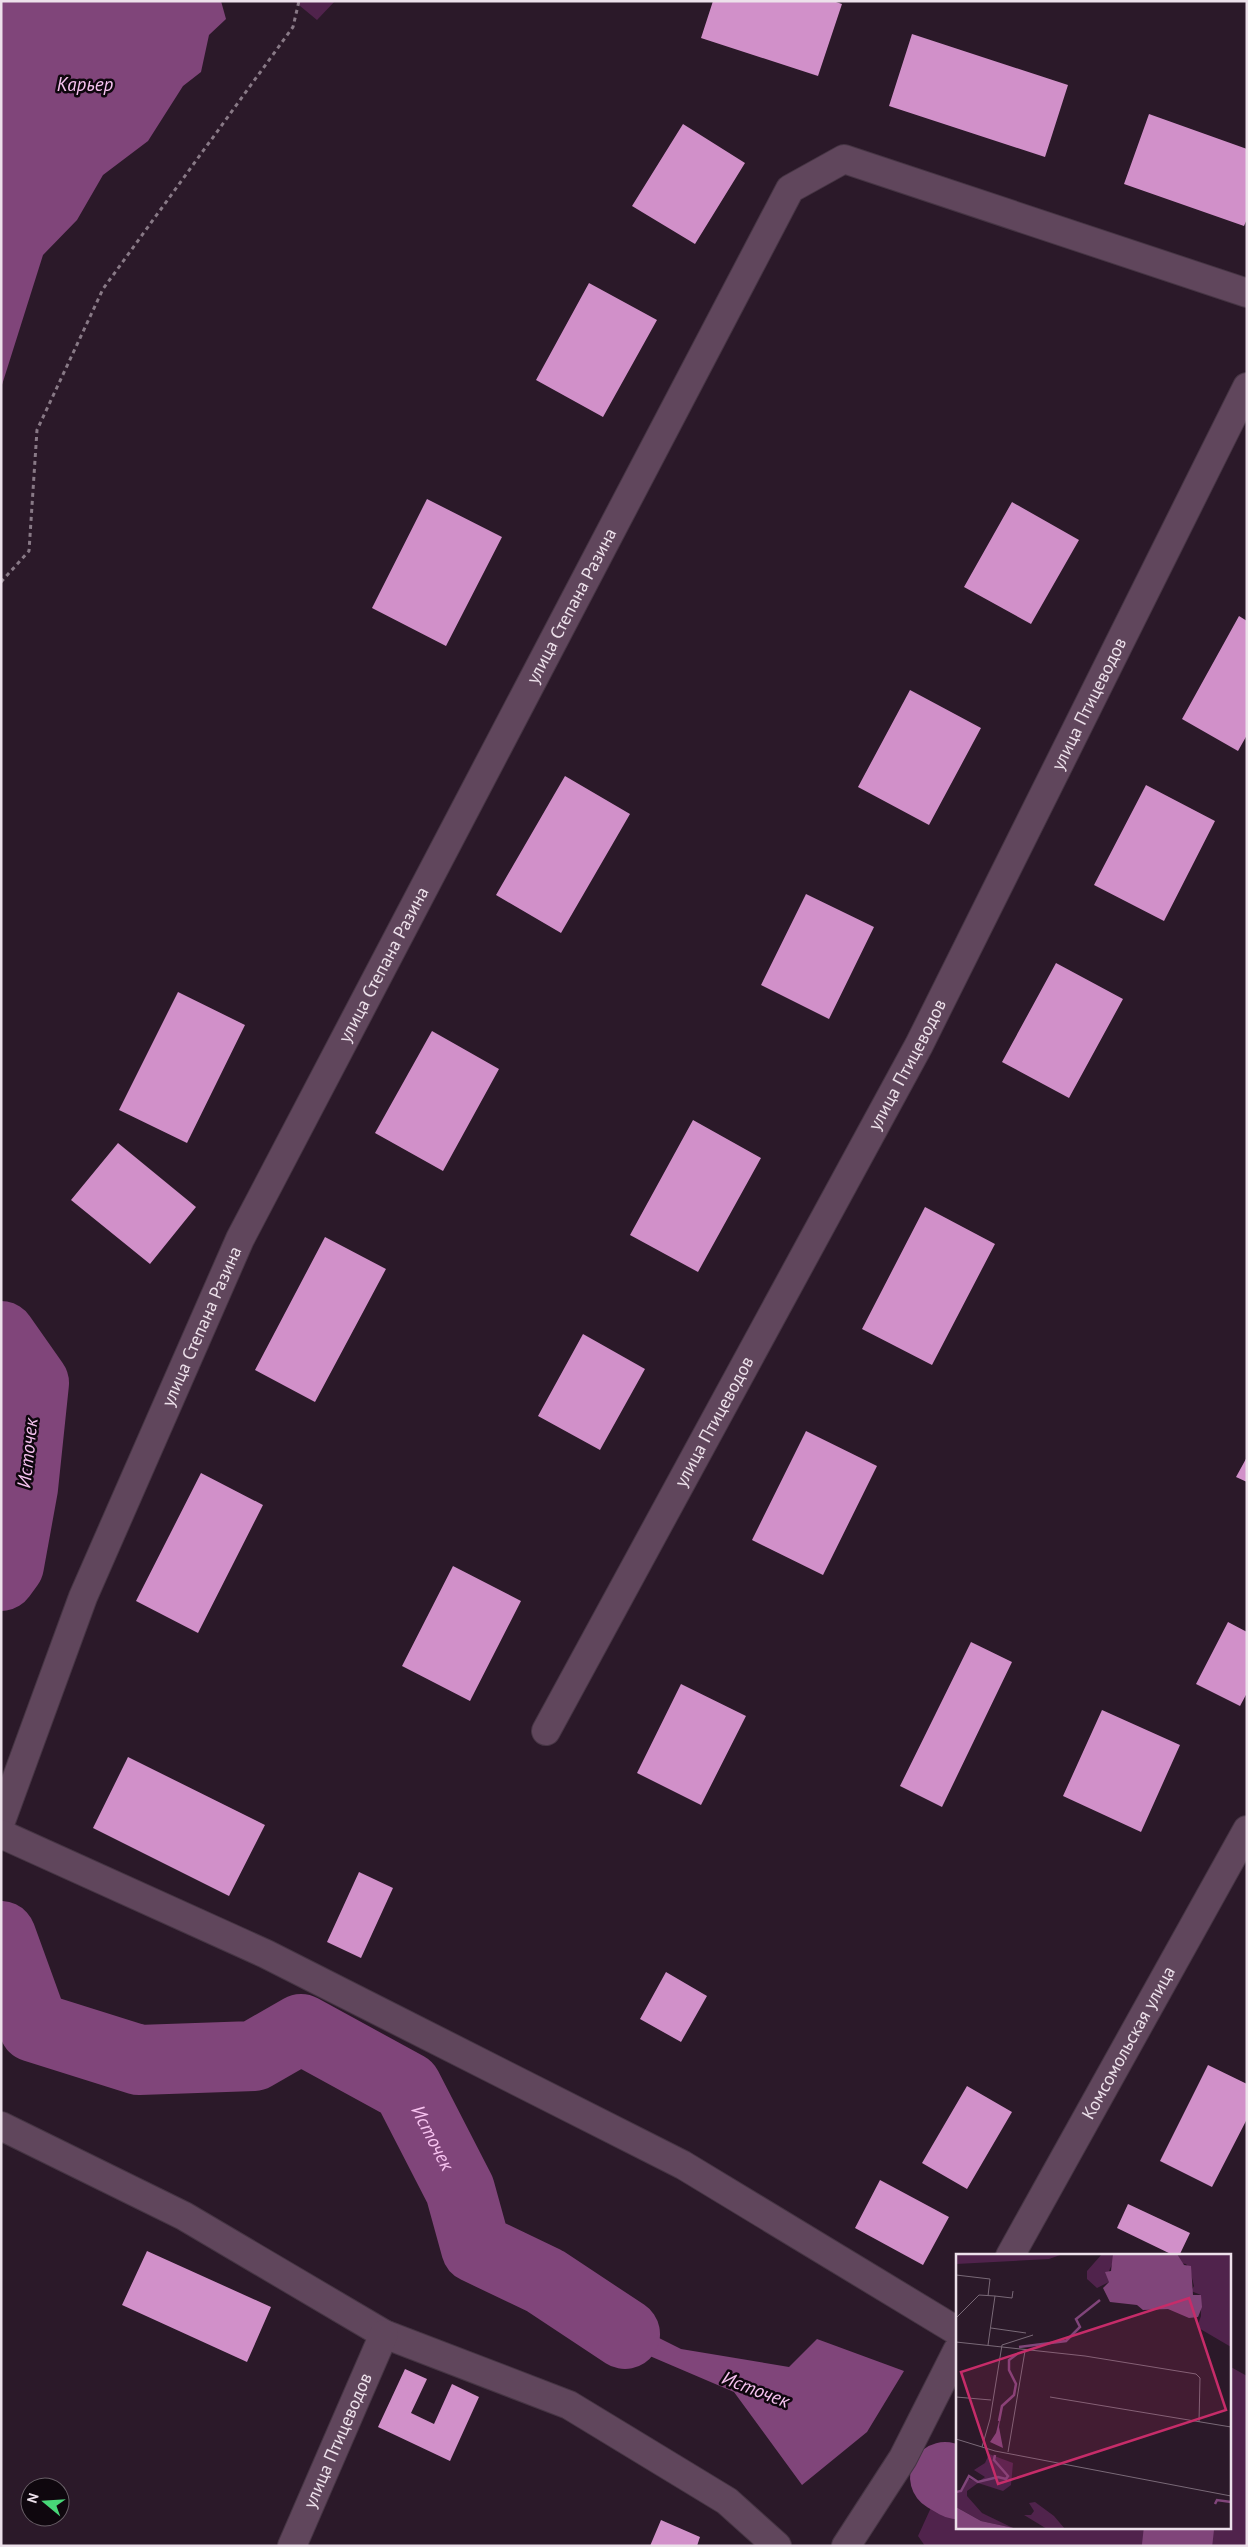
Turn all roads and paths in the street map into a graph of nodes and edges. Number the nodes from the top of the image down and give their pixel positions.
1 (299, 1) edge
2 (1247, 293) edge
3 (1247, 387) edge
4 (1, 582) edge
5 (546, 1731) dead end
6 (1, 1821) edge
7 (1247, 1830) edge
8 (1, 1834) edge
9 (1, 2126) edge
10 (1011, 2254) edge
11 (956, 2330) edge
12 (384, 2334) junction
13 (956, 2353) edge
14 (292, 2546) edge
15 (777, 2546) edge
16 (846, 2546) edge

1 - 4 path
2 - 6 street, улица Степана Разина
3 - 5 street, улица Птицеводов
7 - 10 street, Комсомольская улица
8 - 11 street
9 - 12 street
12 - 14 street, улица Птицеводов
12 - 15 street
13 - 16 street

